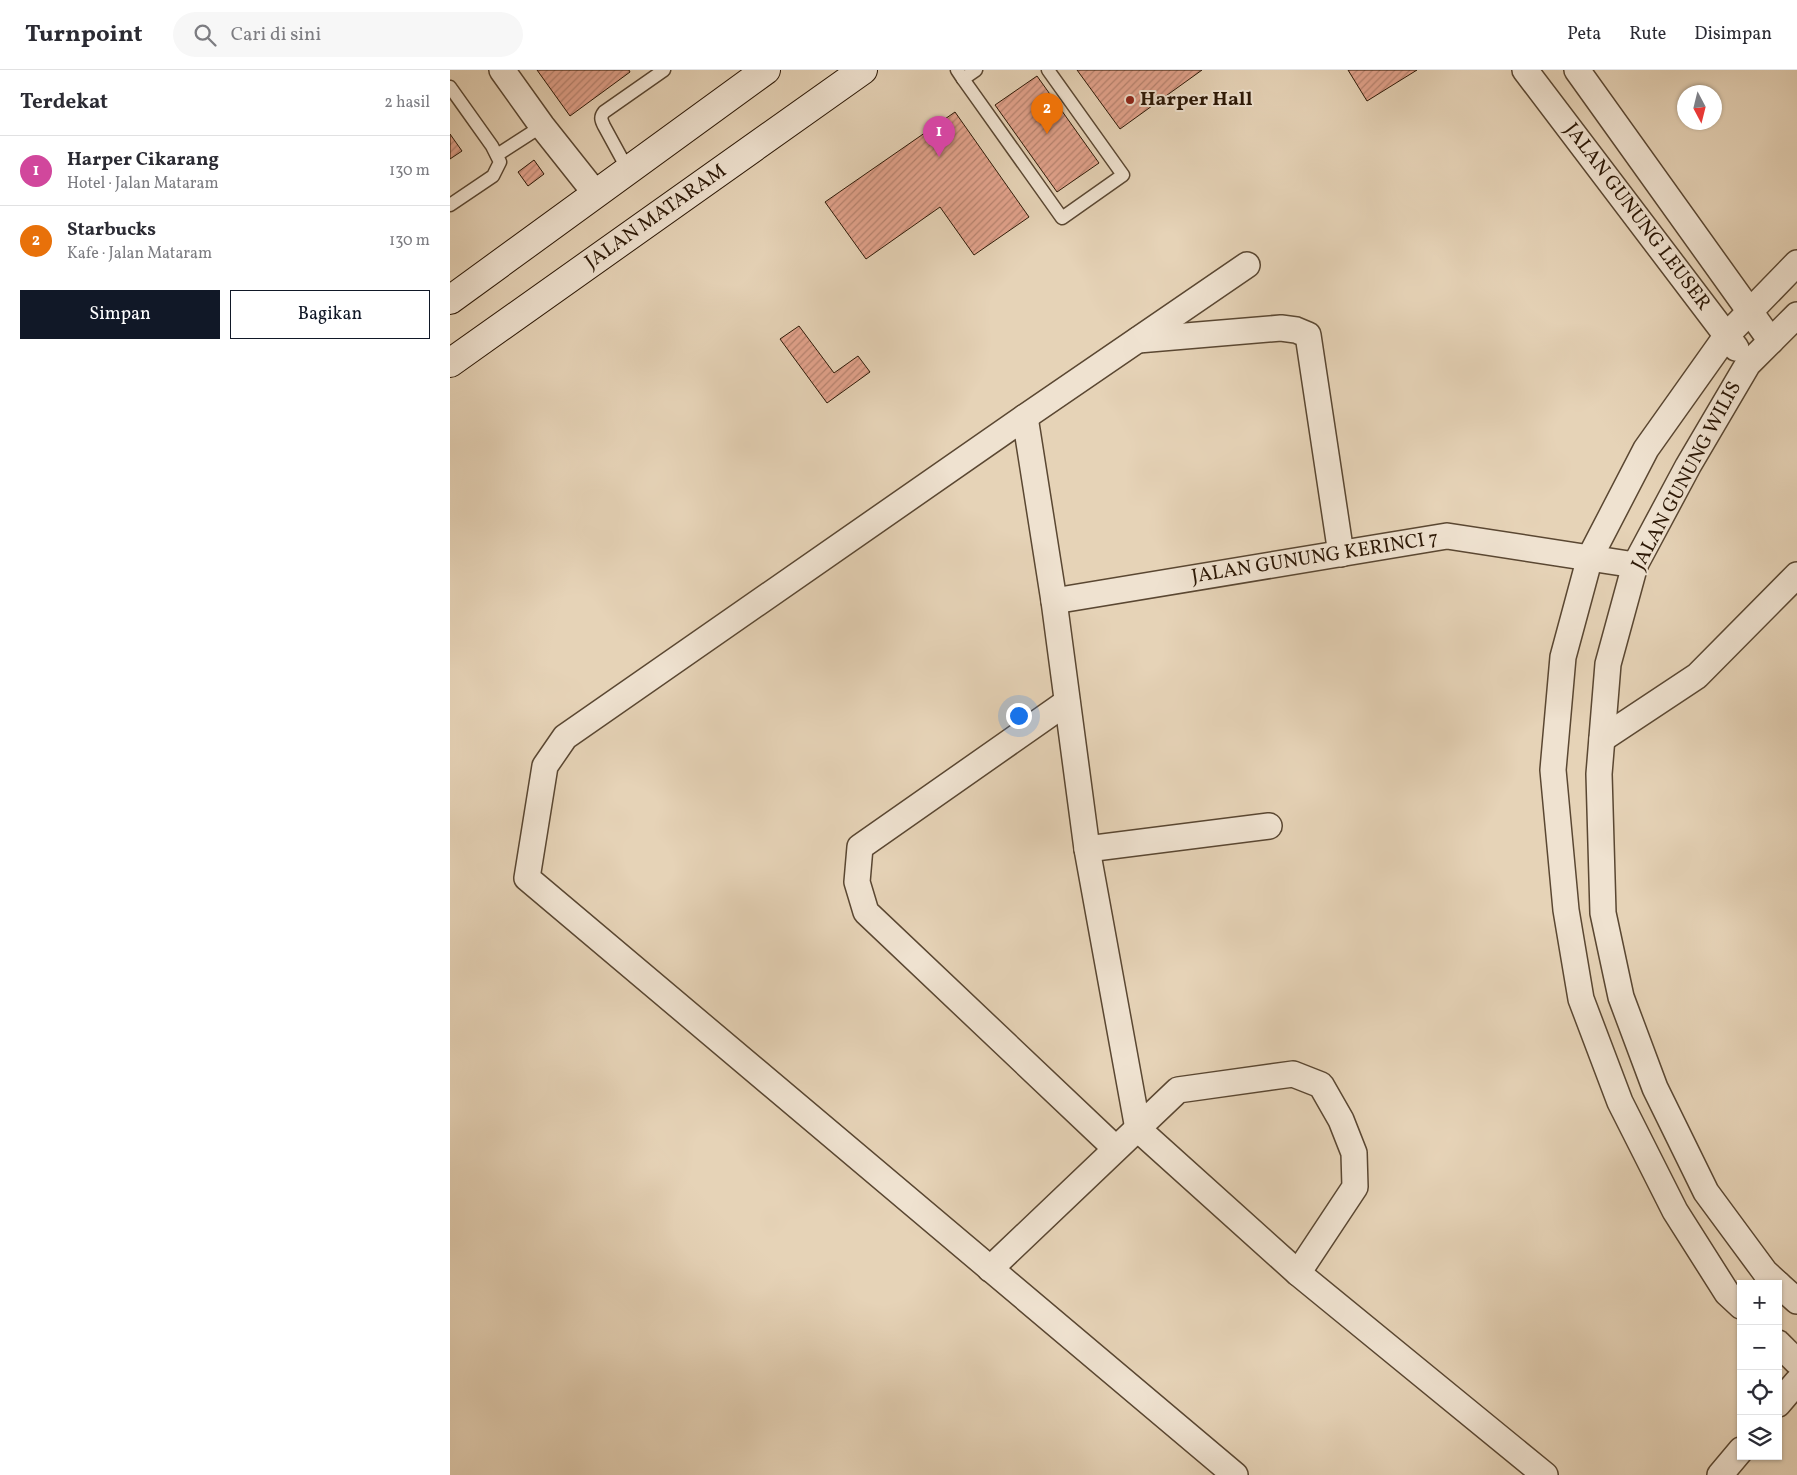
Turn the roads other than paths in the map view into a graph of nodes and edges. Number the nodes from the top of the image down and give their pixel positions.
1 (502, 70) edge
2 (664, 70) edge
3 (766, 70) edge
4 (863, 70) edge
5 (976, 70) edge
6 (1048, 70) edge
7 (1526, 70) edge
8 (1577, 70) edge
9 (960, 74) edge
10 (450, 87) edge
11 (542, 126) junction
12 (497, 155) junction
13 (628, 170) junction
14 (596, 194) junction
15 (450, 206) edge
16 (1797, 263) edge
17 (1247, 265) dead end
18 (450, 300) edge
19 (1750, 311) junction
20 (1797, 315) edge
21 (1727, 335) junction
22 (1138, 340) junction
23 (1771, 341) junction
24 (450, 363) edge
25 (1748, 364) junction
26 (1025, 417) junction
27 (1340, 554) junction
28 (1590, 557) junction
29 (1635, 565) junction
30 (1797, 575) edge
31 (1054, 601) junction
32 (1067, 702) junction
33 (1602, 739) junction
34 (1269, 826) dead end
35 (1087, 849) junction
36 (1138, 1129) junction
37 (1115, 1148) junction
38 (990, 1269) junction
39 (1298, 1272) junction
40 (1774, 1280) edge
41 (1782, 1287) edge
42 (1797, 1300) edge
43 (1737, 1302) edge
44 (1782, 1347) edge
45 (1797, 1362) edge
46 (1797, 1382) edge
47 (1782, 1399) edge
48 (1737, 1455) edge
49 (1235, 1475) edge
50 (1545, 1475) edge
51 (1720, 1475) edge

1 - 11 street
2 - 13 lane
3 - 13 street
4 - 24 street, JALAN MATARAM
5 - 9 lane
6 - 9 lane
7 - 21 street, JALAN GUNUNG LEUSER
8 - 19 street, JALAN GUNUNG LEUSER
10 - 12 lane
11 - 12 lane
11 - 14 street
12 - 15 lane
13 - 14 street
14 - 18 street
16 - 19 street, JALAN GUNUNG WILIS
17 - 22 street
19 - 21 street, JALAN GUNUNG WILIS
19 - 23 street, JALAN GUNUNG LEUSER
20 - 23 street, JALAN GUNUNG WILIS
21 - 25 street, JALAN GUNUNG LEUSER
21 - 28 street, JALAN GUNUNG WILIS
22 - 26 street
22 - 27 street
23 - 25 street, JALAN GUNUNG WILIS
25 - 29 street, JALAN GUNUNG WILIS
26 - 31 street
26 - 38 street
27 - 28 street, JALAN GUNUNG KERINCI 7
27 - 31 street, JALAN GUNUNG KERINCI 7
28 - 29 street, JALAN GUNUNG KERINCI 7
28 - 43 street, JALAN GUNUNG WILIS
29 - 33 street, JALAN GUNUNG WILIS
30 - 33 street
31 - 32 street
32 - 35 street
32 - 37 street
33 - 40 street, JALAN GUNUNG WILIS
34 - 35 street
35 - 36 street
36 - 37 street
36 - 39 street
36 - 39 street
37 - 38 street
38 - 49 street
39 - 50 street
41 - 42 street, JALAN GUNUNG WILIS
44 - 45 street
46 - 47 street
48 - 51 street

